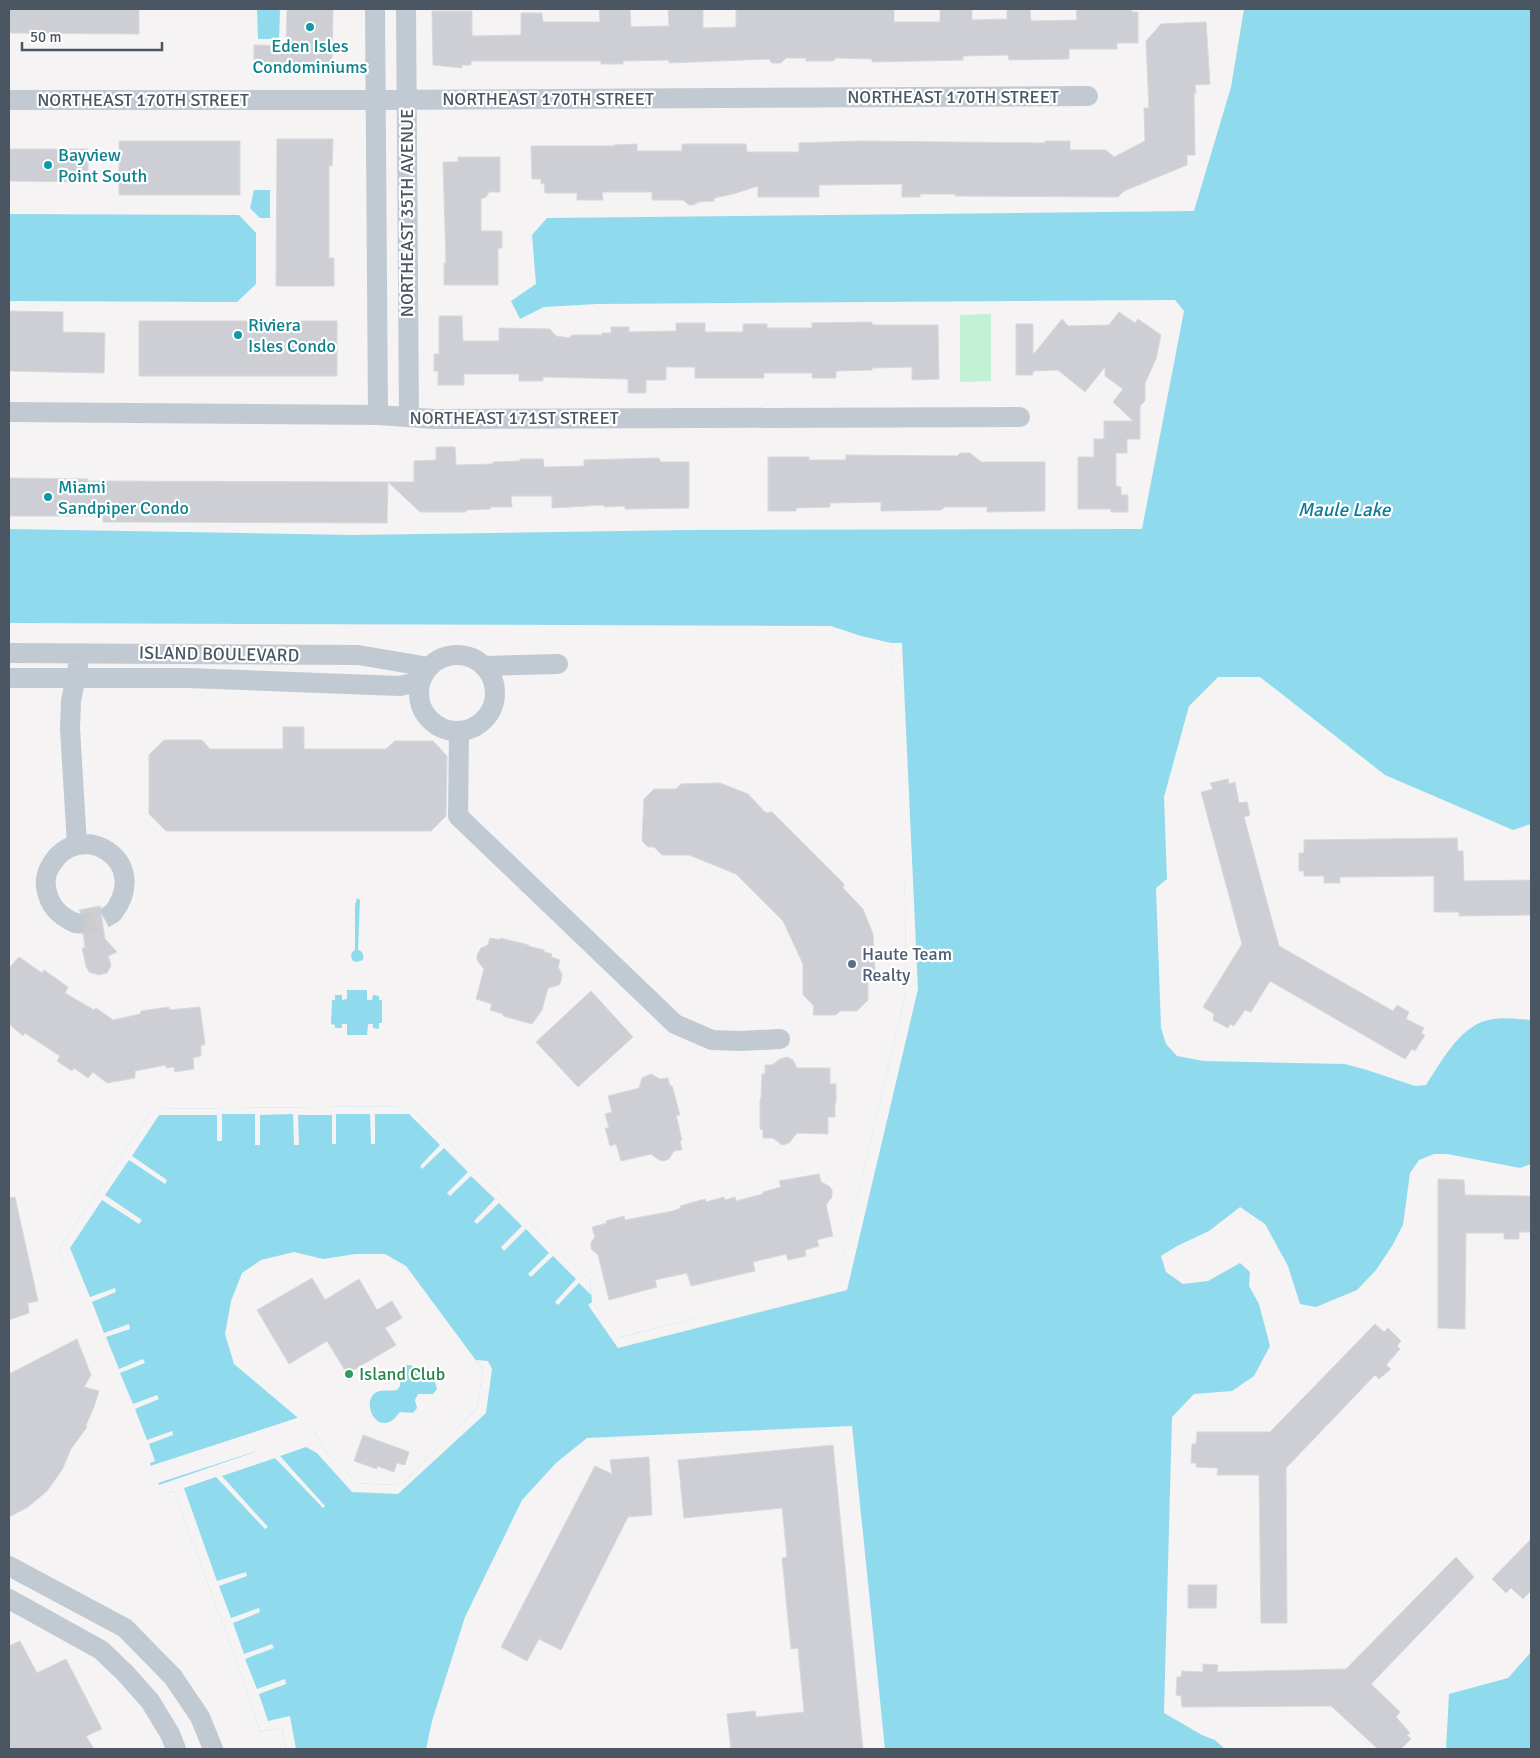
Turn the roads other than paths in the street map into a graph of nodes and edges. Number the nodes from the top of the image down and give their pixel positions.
1 (374, 9) edge
2 (406, 9) edge
3 (1088, 96) dead end
4 (9, 100) edge
5 (376, 100) junction
6 (406, 100) junction
7 (9, 412) edge
8 (378, 415) junction
9 (408, 417) junction
10 (1020, 417) dead end
11 (9, 652) edge
12 (80, 652) junction
13 (558, 664) dead end
14 (485, 666) junction
15 (425, 674) junction
16 (77, 677) junction
17 (9, 678) edge
18 (459, 732) junction
19 (77, 845) junction
20 (113, 913) tunnel mouth
21 (75, 923) tunnel mouth
22 (780, 1039) dead end
23 (9, 1566) edge
24 (9, 1599) edge
25 (176, 1749) edge
26 (213, 1749) edge

1 - 5 street, NORTHEAST 35TH AVENUE
2 - 6 street, NORTHEAST 35TH AVENUE
3 - 6 street, NORTHEAST 170TH STREET
4 - 5 street, NORTHEAST 170TH STREET
5 - 6 street, NORTHEAST 170TH STREET
5 - 8 street, NORTHEAST 35TH AVENUE
6 - 9 street, NORTHEAST 35TH AVENUE
7 - 8 street, NORTHEAST 171ST STREET
8 - 9 street, NORTHEAST 171ST STREET
9 - 10 street, NORTHEAST 171ST STREET
11 - 12 street, ISLAND BOULEVARD
12 - 15 street, ISLAND BOULEVARD
12 - 16 street
13 - 14 street
14 - 15 street, ISLAND BOULEVARD
14 - 18 street
15 - 16 street, ISLAND BOULEVARD
15 - 18 street
16 - 17 street, ISLAND BOULEVARD
16 - 19 street
18 - 22 street
19 - 20 street
19 - 21 street
23 - 26 street
24 - 25 street

